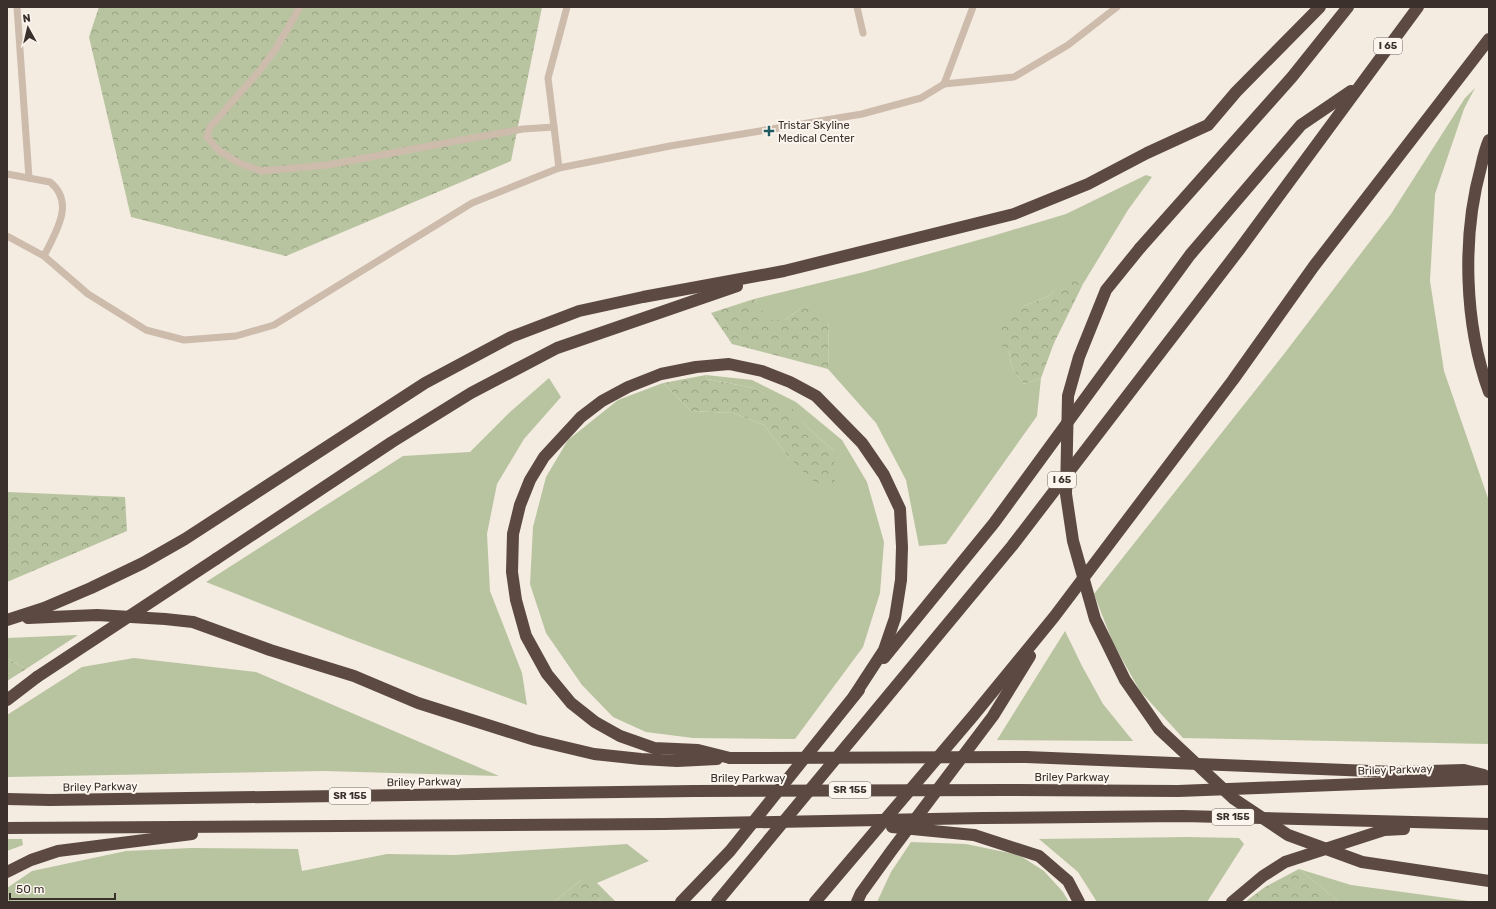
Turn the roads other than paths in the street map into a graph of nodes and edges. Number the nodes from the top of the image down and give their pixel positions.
1 (17, 7) edge
2 (300, 7) edge
3 (567, 7) edge
4 (856, 7) edge
5 (973, 7) edge
6 (1117, 7) edge
7 (1320, 7) edge
8 (1348, 7) edge
9 (1418, 7) edge
10 (863, 33) dead end
11 (1489, 40) edge
12 (944, 84) junction
13 (1359, 86) junction
14 (554, 127) junction
15 (1489, 140) edge
16 (559, 168) junction
17 (7, 174) edge
18 (29, 178) junction
19 (7, 236) edge
20 (44, 256) junction
21 (784, 270) junction
22 (1489, 392) edge
23 (1054, 617) junction
24 (11, 619) edge
25 (854, 696) junction
26 (7, 700) edge
27 (730, 758) junction
28 (1489, 778) edge
29 (7, 799) edge
30 (843, 822) junction
31 (1486, 824) edge
32 (249, 826) junction
33 (7, 828) edge
34 (892, 850) junction
35 (7, 872) edge
36 (1489, 881) edge
37 (681, 902) edge
38 (717, 902) edge
39 (815, 902) edge
40 (848, 902) edge
41 (857, 902) edge
42 (1079, 902) edge
43 (1232, 902) edge

1 - 18 lane
2 - 14 lane
3 - 14 lane
4 - 10 lane
5 - 12 lane
6 - 12 lane
7 - 21 highway
8 - 36 highway, bridge
9 - 13 highway, I 65
11 - 23 highway
12 - 16 lane
13 - 25 highway
13 - 38 highway, I 65
14 - 16 lane
15 - 22 highway
16 - 20 lane
17 - 18 lane
18 - 20 lane
19 - 20 lane
21 - 24 highway
21 - 26 highway, bridge
23 - 34 highway
23 - 39 highway
24 - 27 highway
25 - 27 highway
25 - 37 highway
27 - 28 highway, bridge
28 - 29 highway, Briley Parkway / SR 155, bridge
30 - 31 highway, SR 155, bridge
30 - 32 highway, SR 155, bridge
30 - 42 highway, bridge
31 - 43 highway
32 - 33 highway, SR 155
32 - 35 highway
34 - 40 highway
34 - 41 highway

